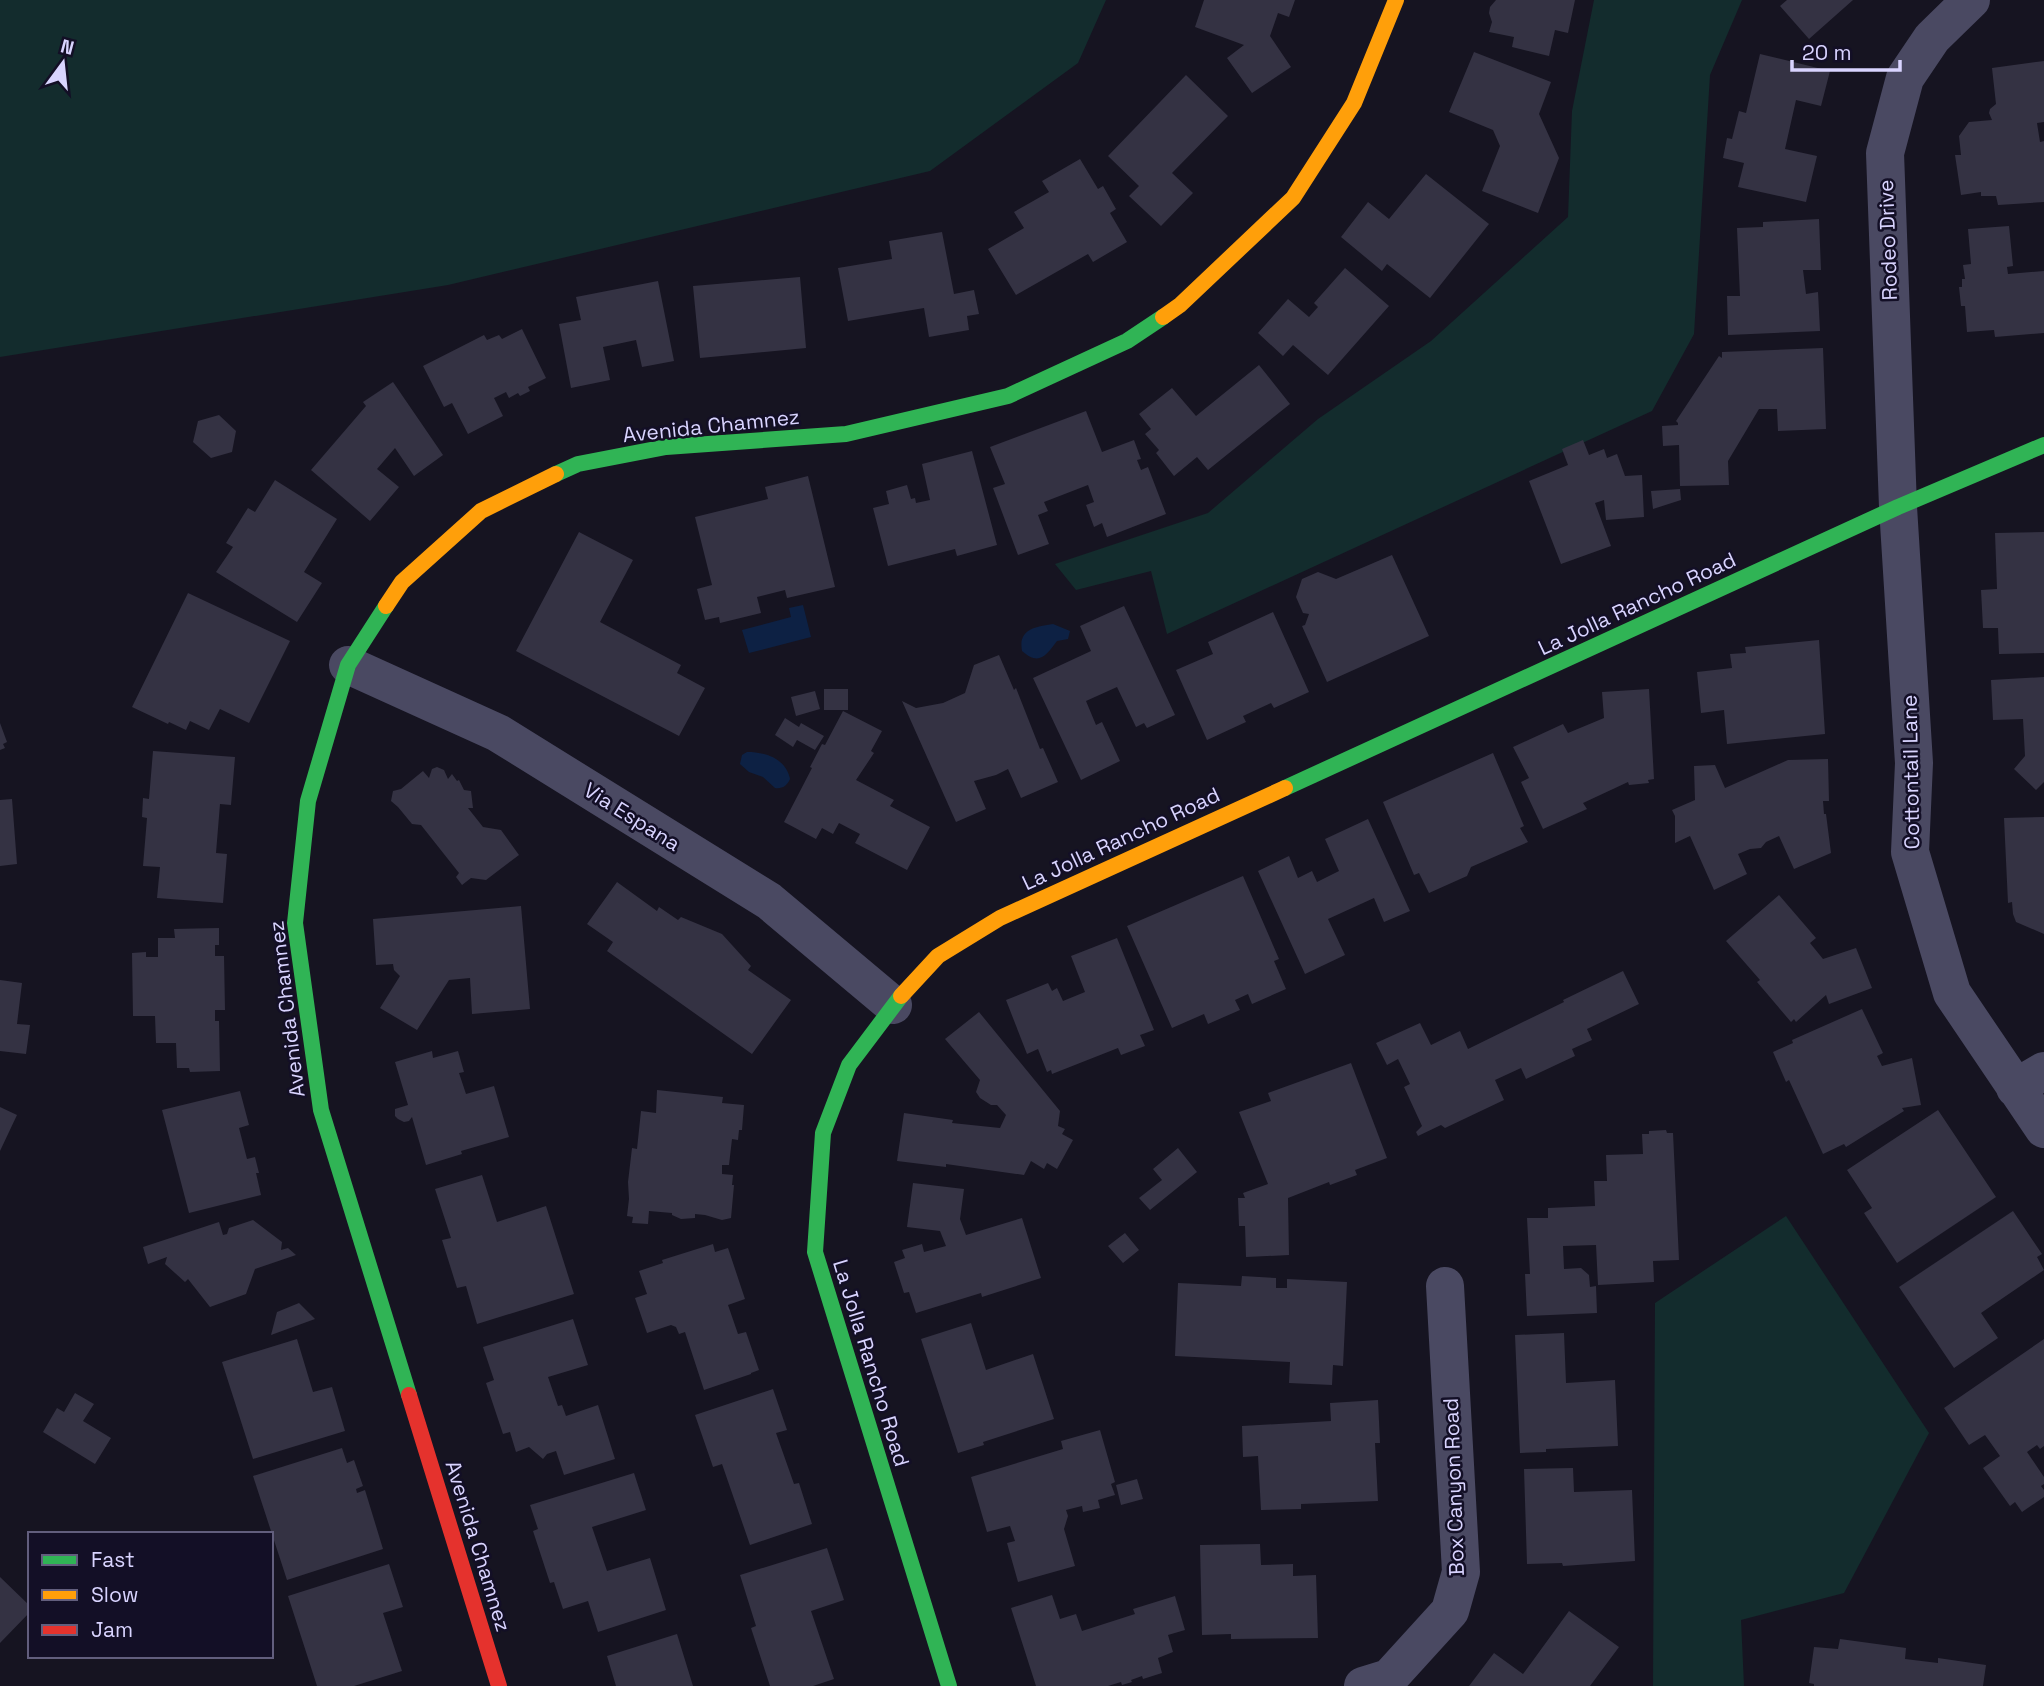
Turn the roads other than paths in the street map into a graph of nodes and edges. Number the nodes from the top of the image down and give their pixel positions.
1 (1396, 0) edge
2 (1971, 0) edge
3 (2044, 444) edge
4 (1898, 507) junction
5 (348, 665) junction
6 (893, 1005) junction
7 (2029, 1079) edge
8 (2044, 1129) edge
9 (1445, 1286) dead end
10 (499, 1686) edge
11 (949, 1686) edge
12 (1363, 1686) edge

1 - 5 street, Avenida Chamnez
2 - 4 street, Rodeo Drive
3 - 4 street, La Jolla Rancho Road
4 - 6 street, La Jolla Rancho Road
4 - 7 street, Cottontail Lane
5 - 6 street, Via Espana
5 - 10 street, Avenida Chamnez
6 - 11 street, La Jolla Rancho Road
7 - 8 street, Cottontail Lane
9 - 12 street, Box Canyon Road

